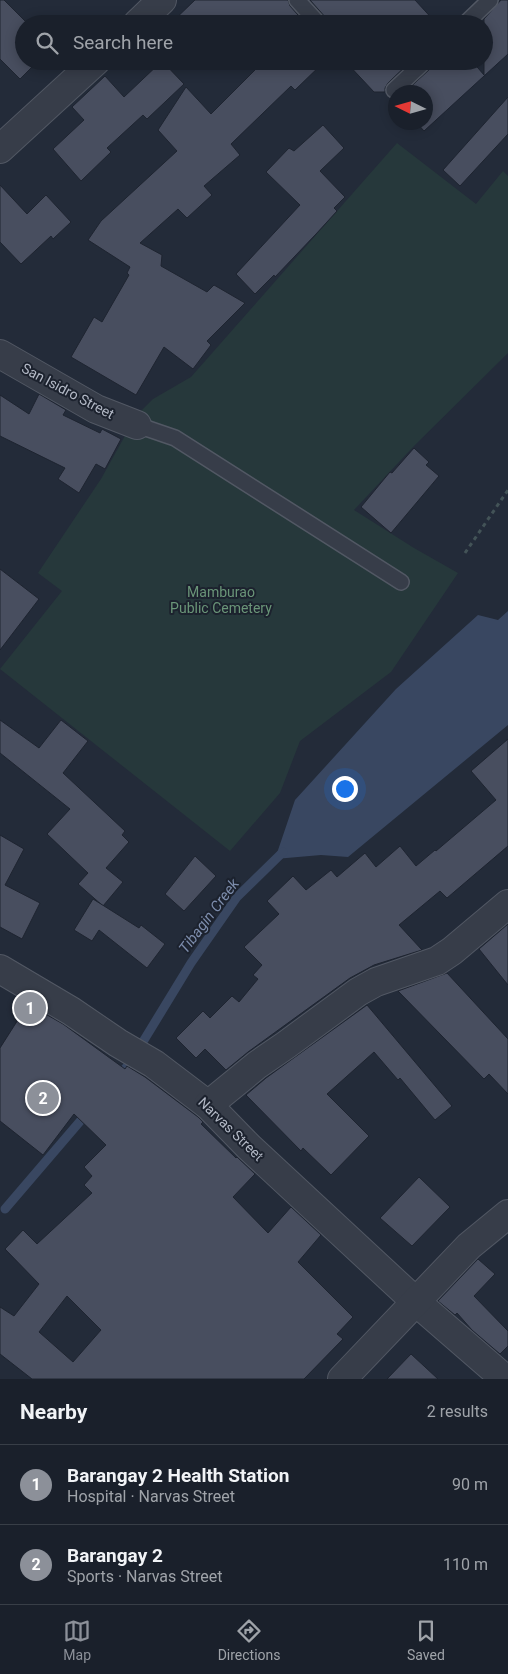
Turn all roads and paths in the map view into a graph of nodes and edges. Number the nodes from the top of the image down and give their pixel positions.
1 (162, 0) edge
2 (297, 0) edge
3 (490, 0) edge
4 (146, 15) edge
5 (311, 15) edge
6 (474, 15) edge
7 (86, 70) edge
8 (415, 70) edge
9 (399, 85) edge
10 (0, 149) edge
11 (0, 354) edge
12 (137, 426) joint
13 (508, 490) edge
14 (466, 553) dead end
15 (401, 582) dead end
16 (508, 904) edge
17 (0, 969) edge
18 (208, 1104) junction
19 (508, 1214) edge
20 (415, 1301) junction
21 (342, 1379) edge
22 (505, 1379) edge

1 - 4 street
2 - 5 lane
3 - 6 lane
7 - 10 street
8 - 9 lane
11 - 12 street, San Isidro Street
12 - 15 lane
13 - 14 path
16 - 18 street
17 - 18 street, Narvas Street
18 - 20 street, Narvas Street
19 - 20 street
20 - 21 street
20 - 22 street, Narvas Street

